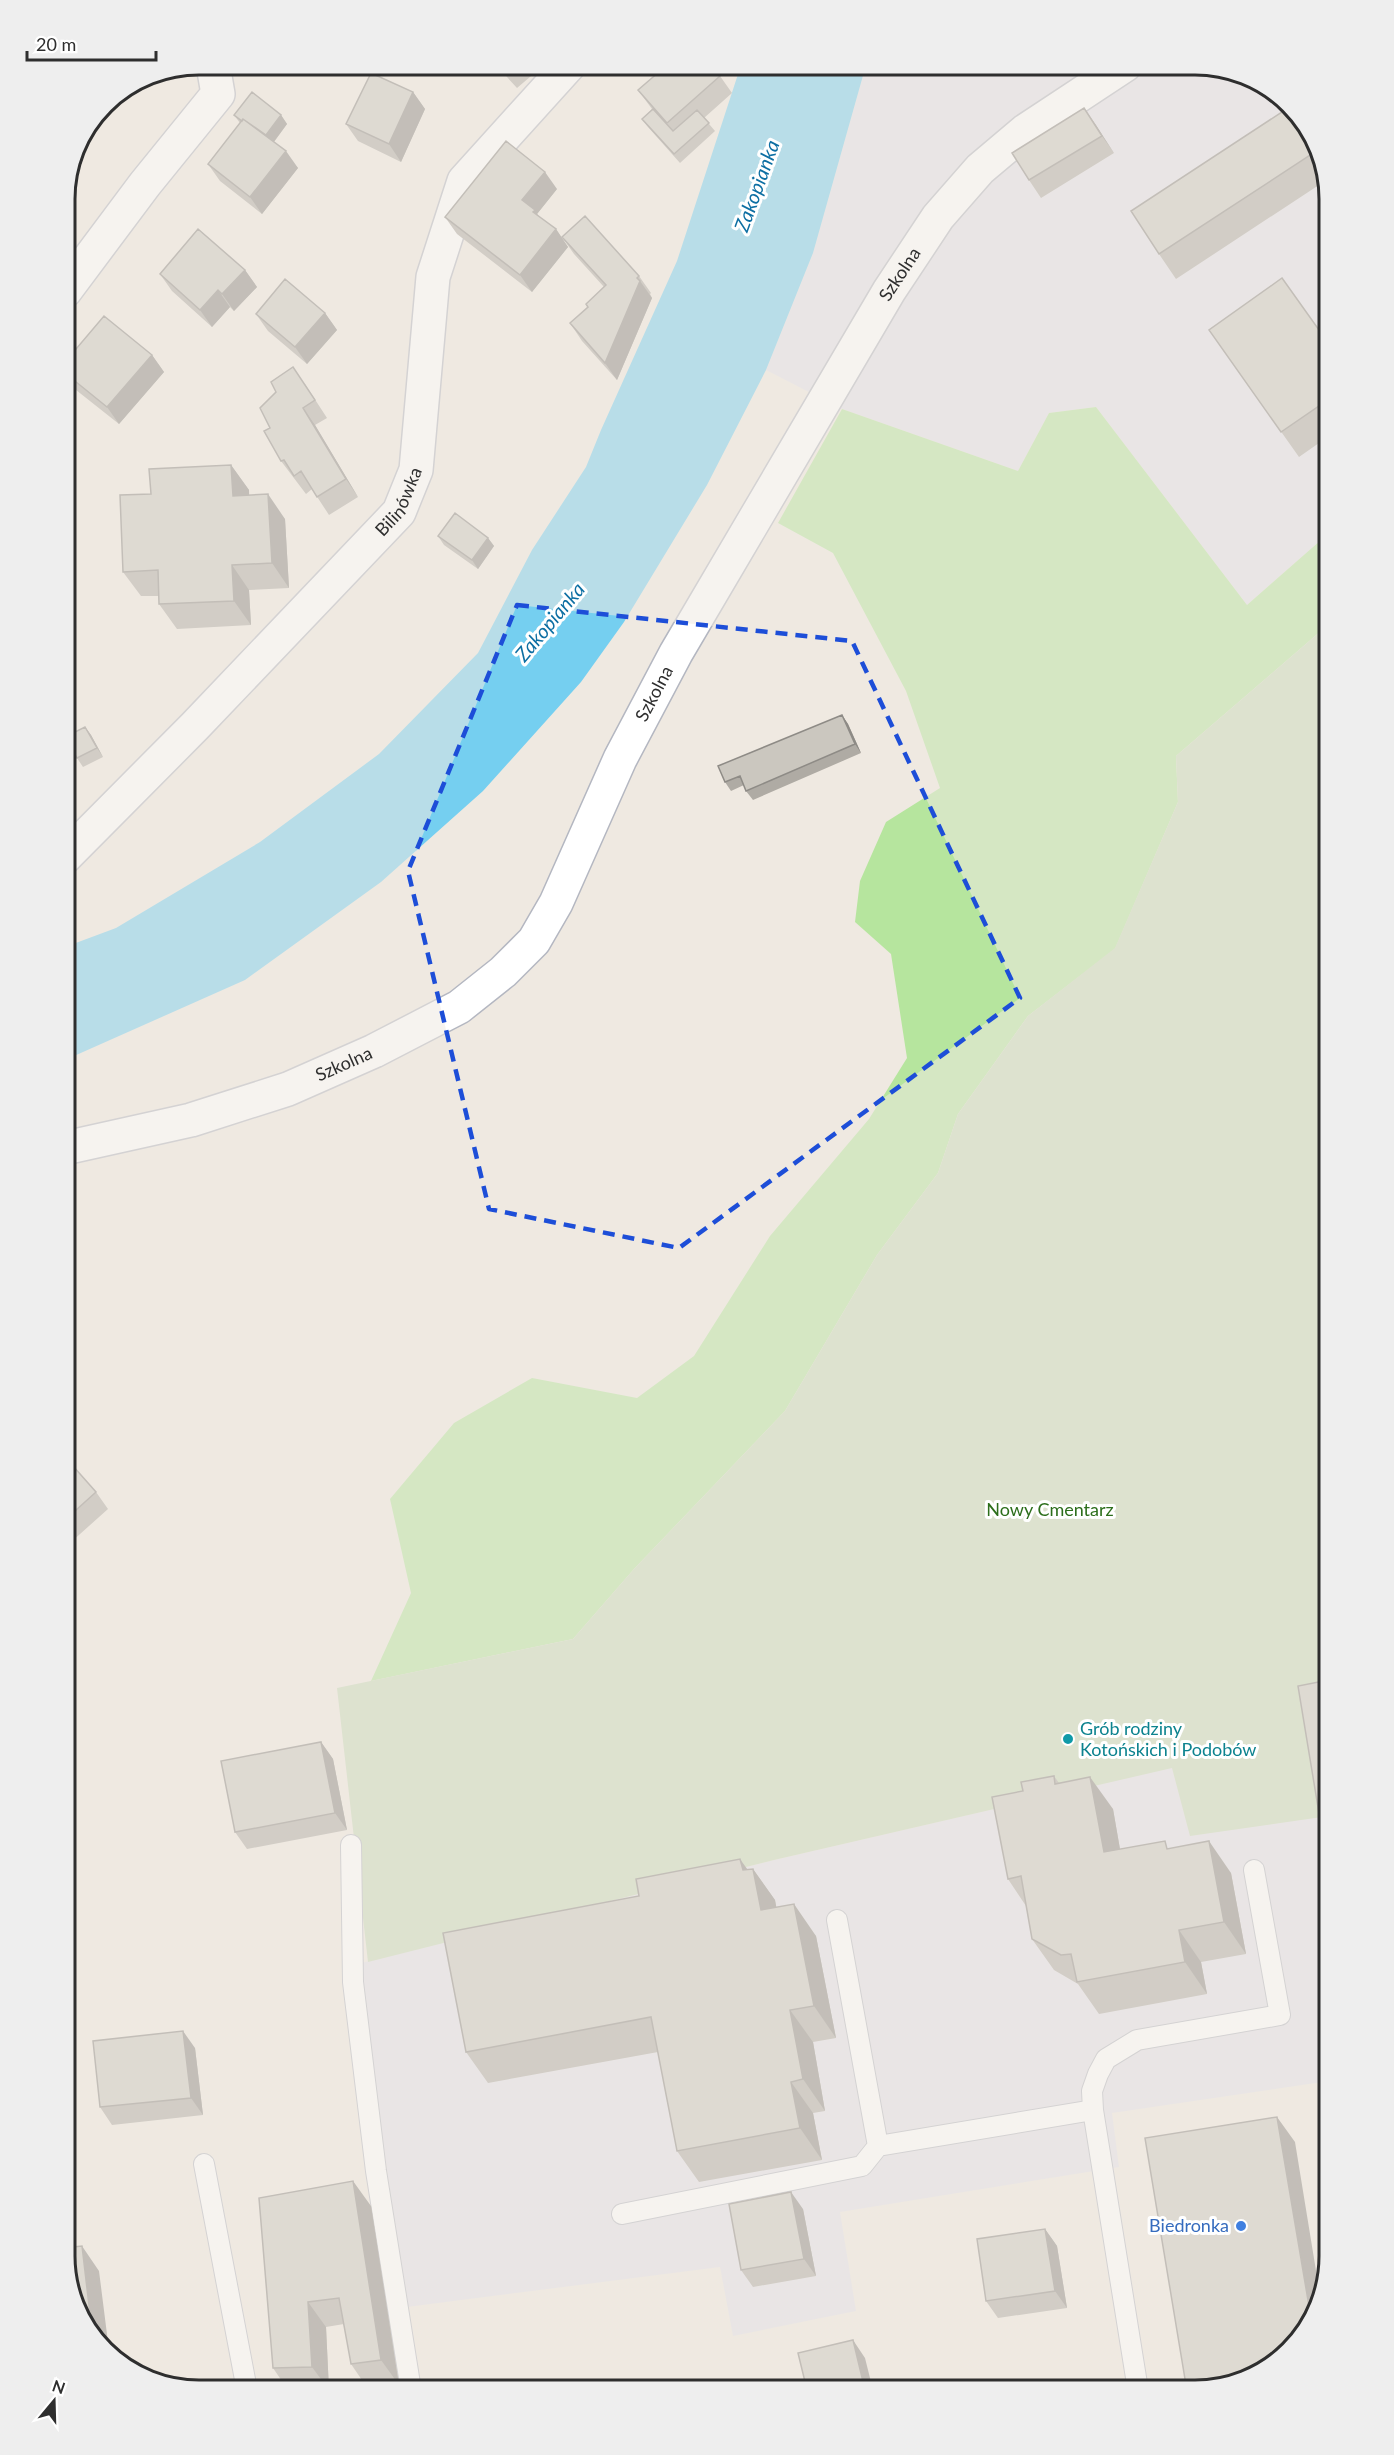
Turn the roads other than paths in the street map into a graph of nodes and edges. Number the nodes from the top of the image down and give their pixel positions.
1 (215, 75) edge
2 (560, 75) edge
3 (1110, 75) edge
4 (75, 278) edge
5 (75, 847) edge
6 (75, 1146) edge
7 (351, 1845) dead end
8 (1254, 1870) dead end
9 (837, 1920) dead end
10 (1093, 2110) junction
11 (878, 2146) junction
12 (204, 2164) dead end
13 (622, 2214) dead end
14 (245, 2380) edge
15 (409, 2380) edge
16 (1136, 2380) edge

1 - 4 street
2 - 5 street, Bilinówka
3 - 6 street, Szkolna
7 - 15 lane
8 - 10 lane
9 - 11 lane
10 - 11 lane
10 - 16 lane
11 - 13 lane
12 - 14 lane

